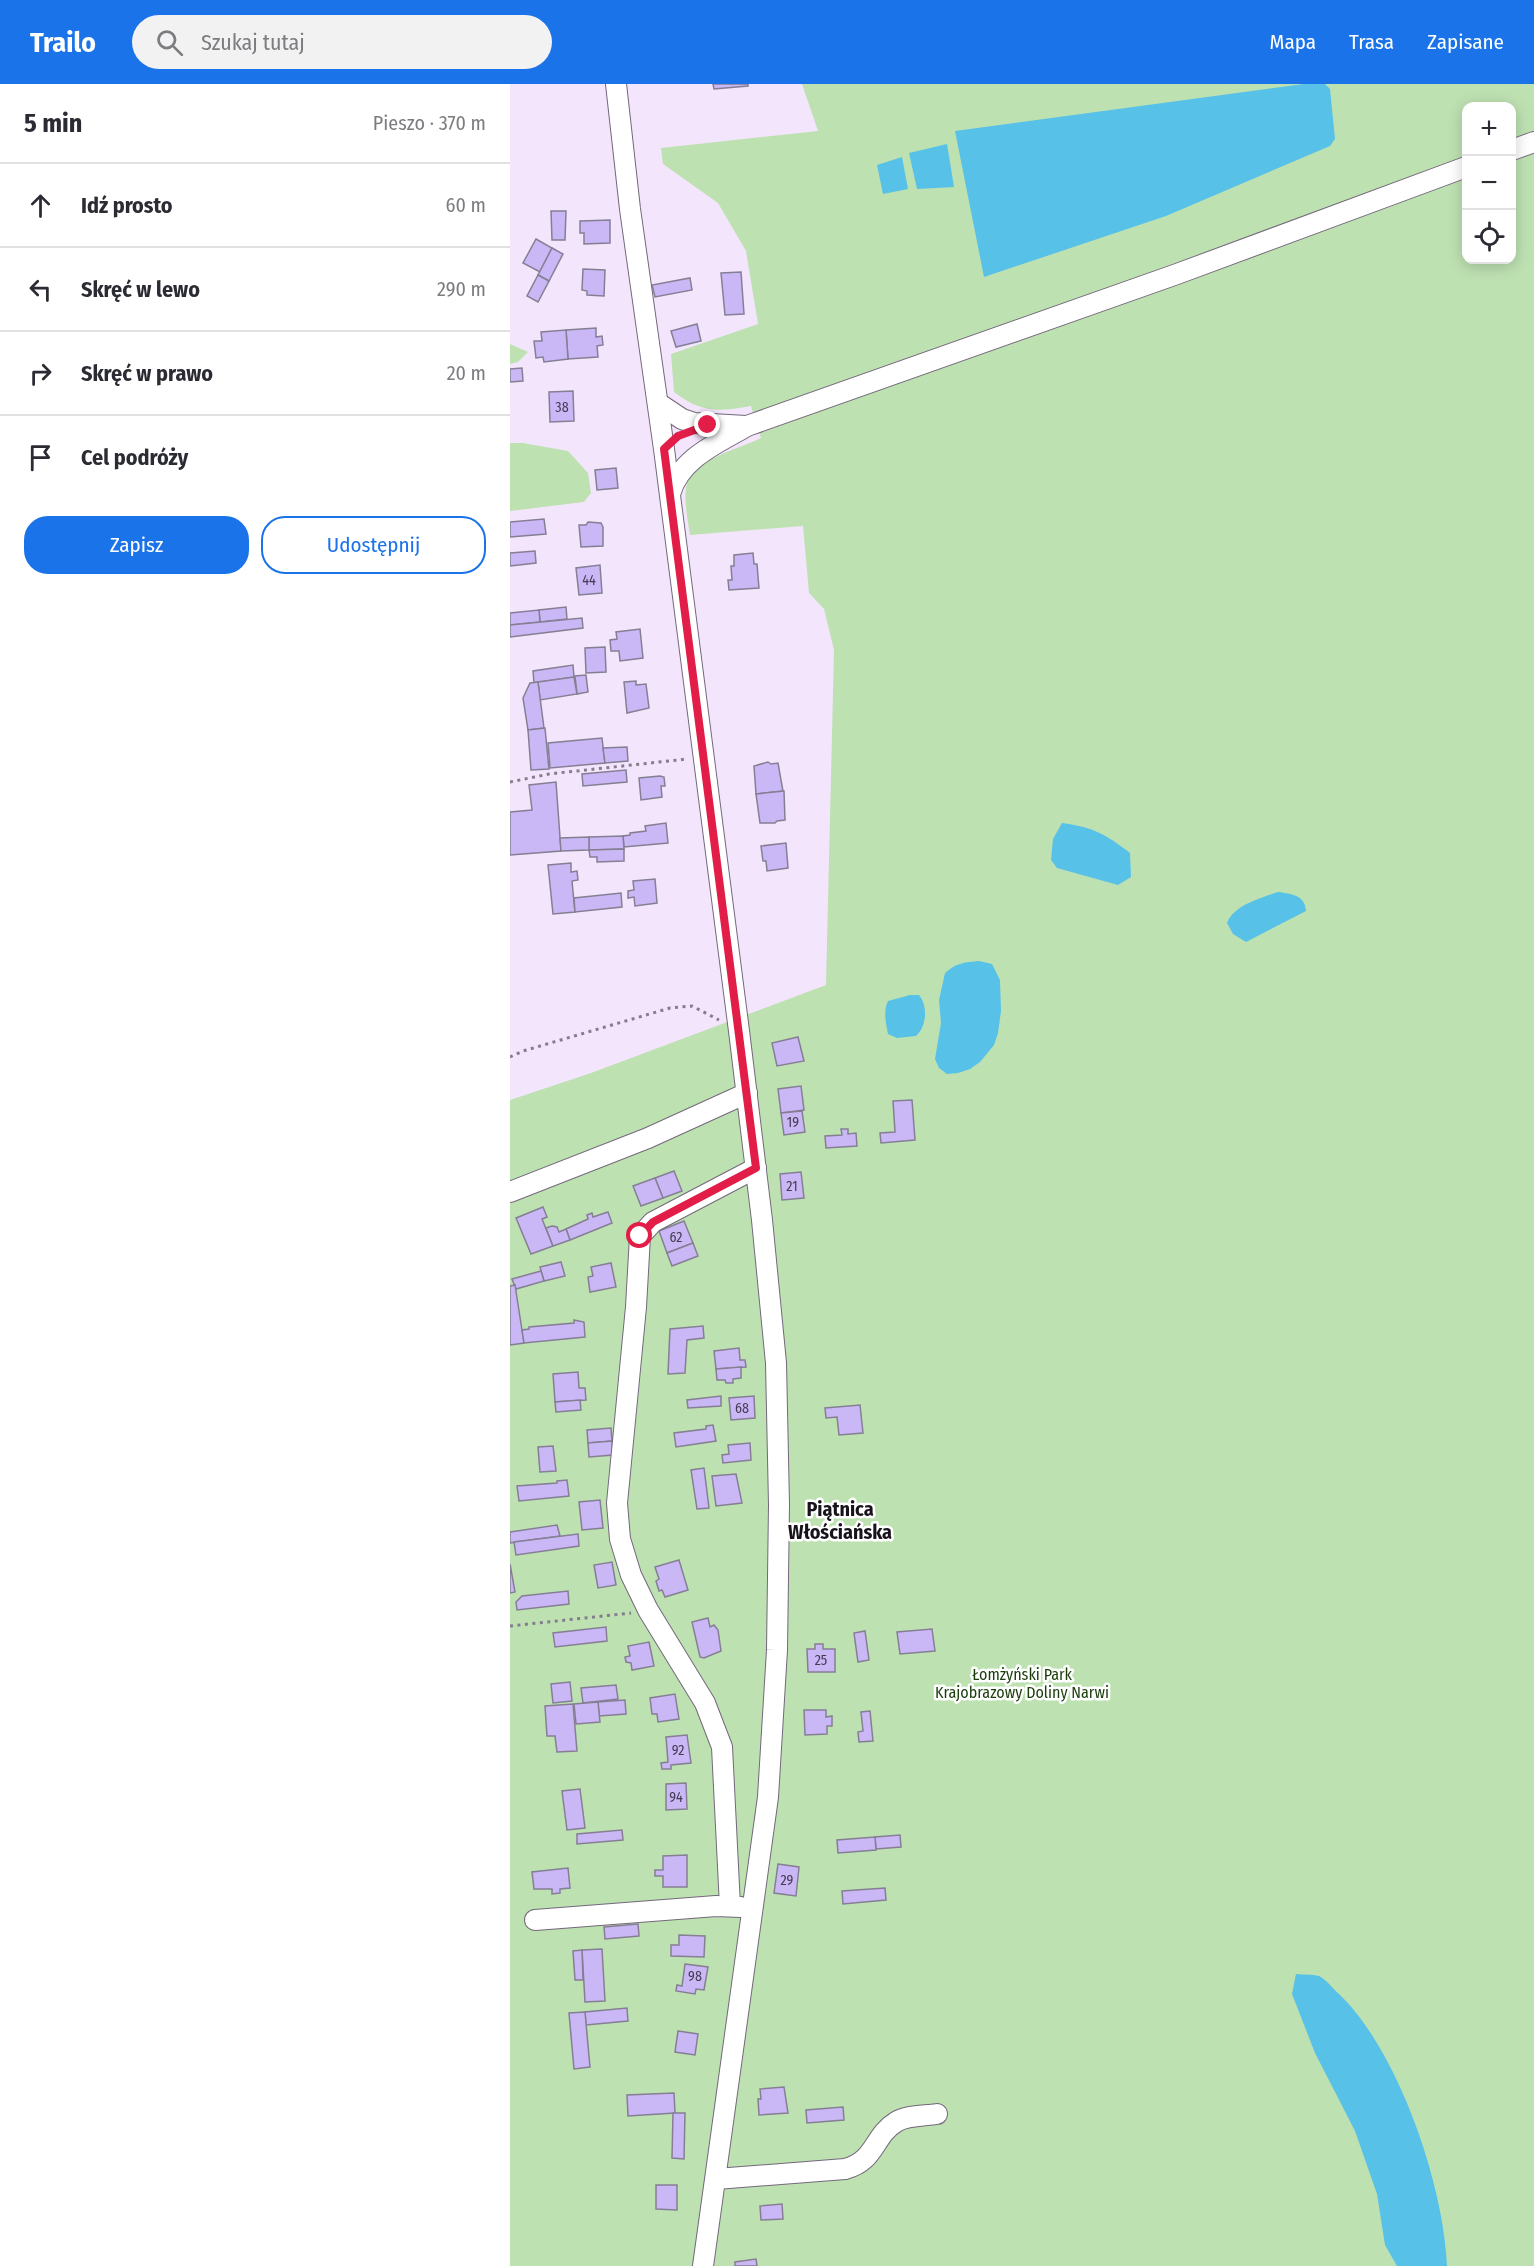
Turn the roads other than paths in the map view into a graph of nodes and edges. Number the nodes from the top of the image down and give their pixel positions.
1 (615, 84) edge
2 (1534, 142) edge
3 (1516, 149) edge
4 (1462, 169) edge
5 (658, 403) junction
6 (708, 425) junction
7 (747, 426) junction
8 (664, 449) junction
9 (706, 450) junction
10 (670, 495) junction
11 (747, 1093) junction
12 (756, 1168) junction
13 (510, 1192) edge
14 (730, 1906) junction
15 (752, 1907) junction
16 (535, 1920) dead end
17 (937, 2114) dead end
18 (716, 2179) junction
19 (703, 2266) edge

1 - 5 street
2 - 3 street
4 - 7 street
5 - 6 street
5 - 8 street
6 - 7 street
6 - 8 street
7 - 9 street
8 - 9 street
8 - 10 street
9 - 10 street
10 - 11 street
11 - 12 street
11 - 13 street
12 - 14 street
12 - 15 street
14 - 15 street
14 - 16 street
15 - 18 street
17 - 18 street
18 - 19 street

